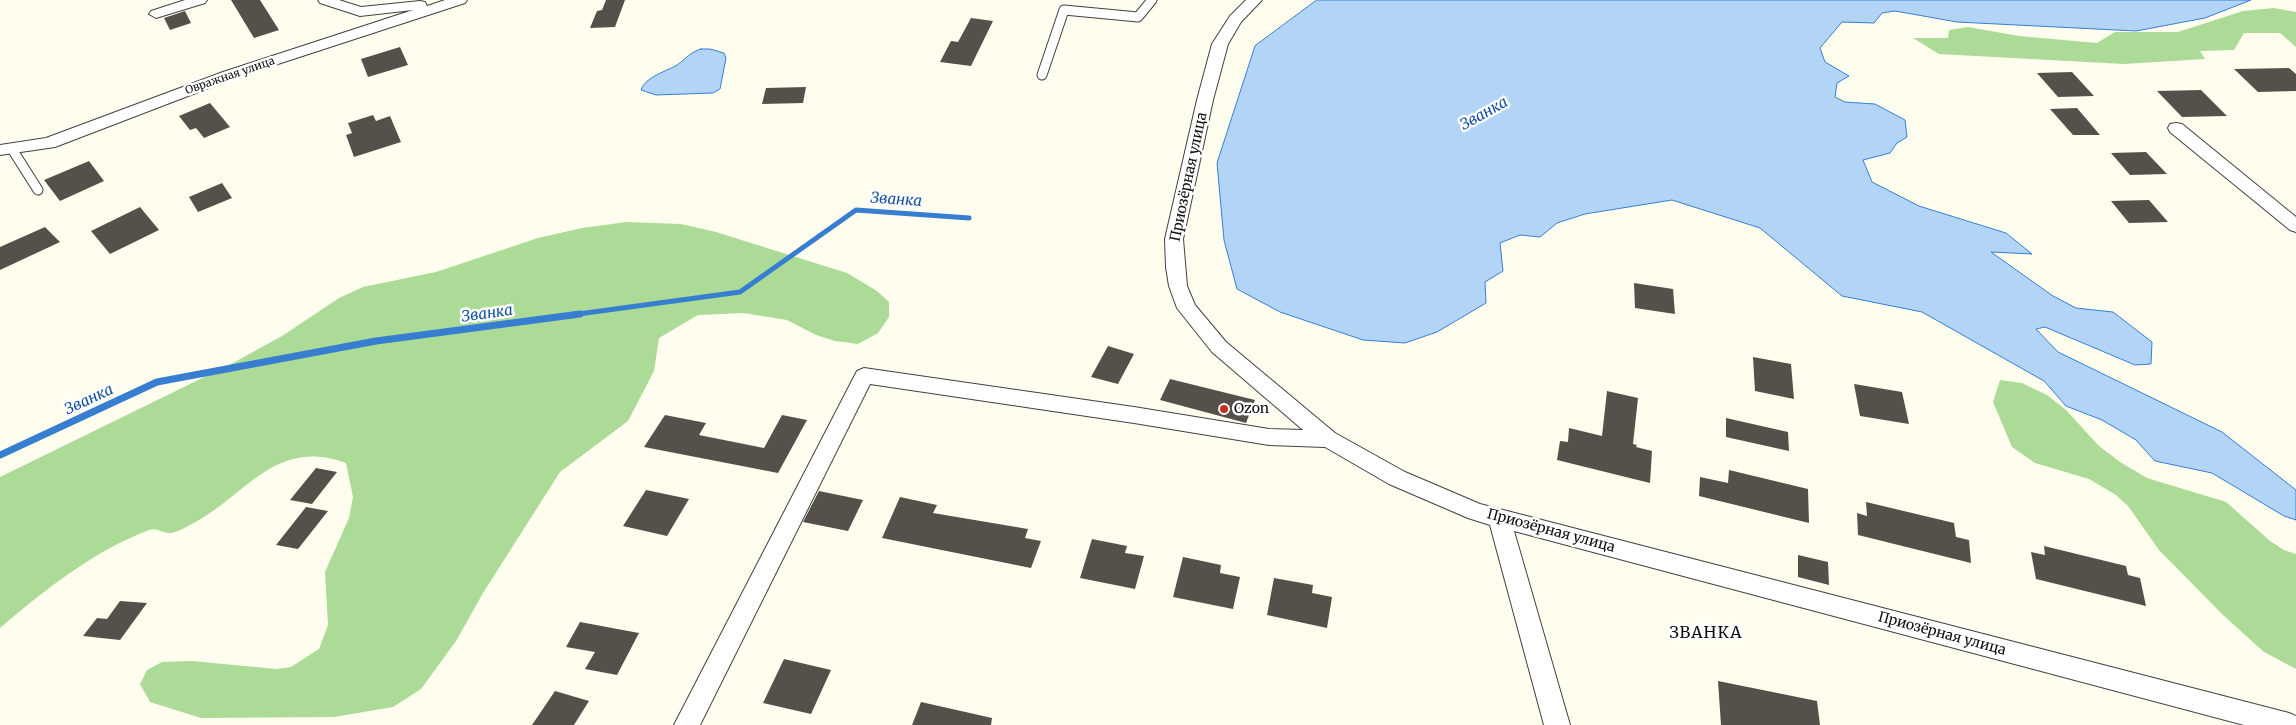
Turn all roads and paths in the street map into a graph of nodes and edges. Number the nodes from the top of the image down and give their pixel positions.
1 (200, 0) edge
2 (325, 0) edge
3 (460, 0) edge
4 (1152, 0) edge
5 (1255, 0) edge
6 (444, 5) junction
7 (156, 14) dead end
8 (1042, 75) dead end
9 (2176, 128) dead end
10 (6, 150) edge
11 (38, 190) dead end
12 (2296, 226) edge
13 (1328, 439) junction
14 (1499, 518) junction
15 (687, 725) edge
16 (1557, 725) edge
17 (2289, 725) edge

1 - 7 street
2 - 6 street
3 - 6 street, Овражная улица
4 - 8 lane
5 - 13 street, Приозёрная улица
6 - 10 street, Овражная улица
9 - 12 street
10 - 11 lane
13 - 14 street, Приозёрная улица
13 - 15 street
14 - 16 street
14 - 17 street, Приозёрная улица

